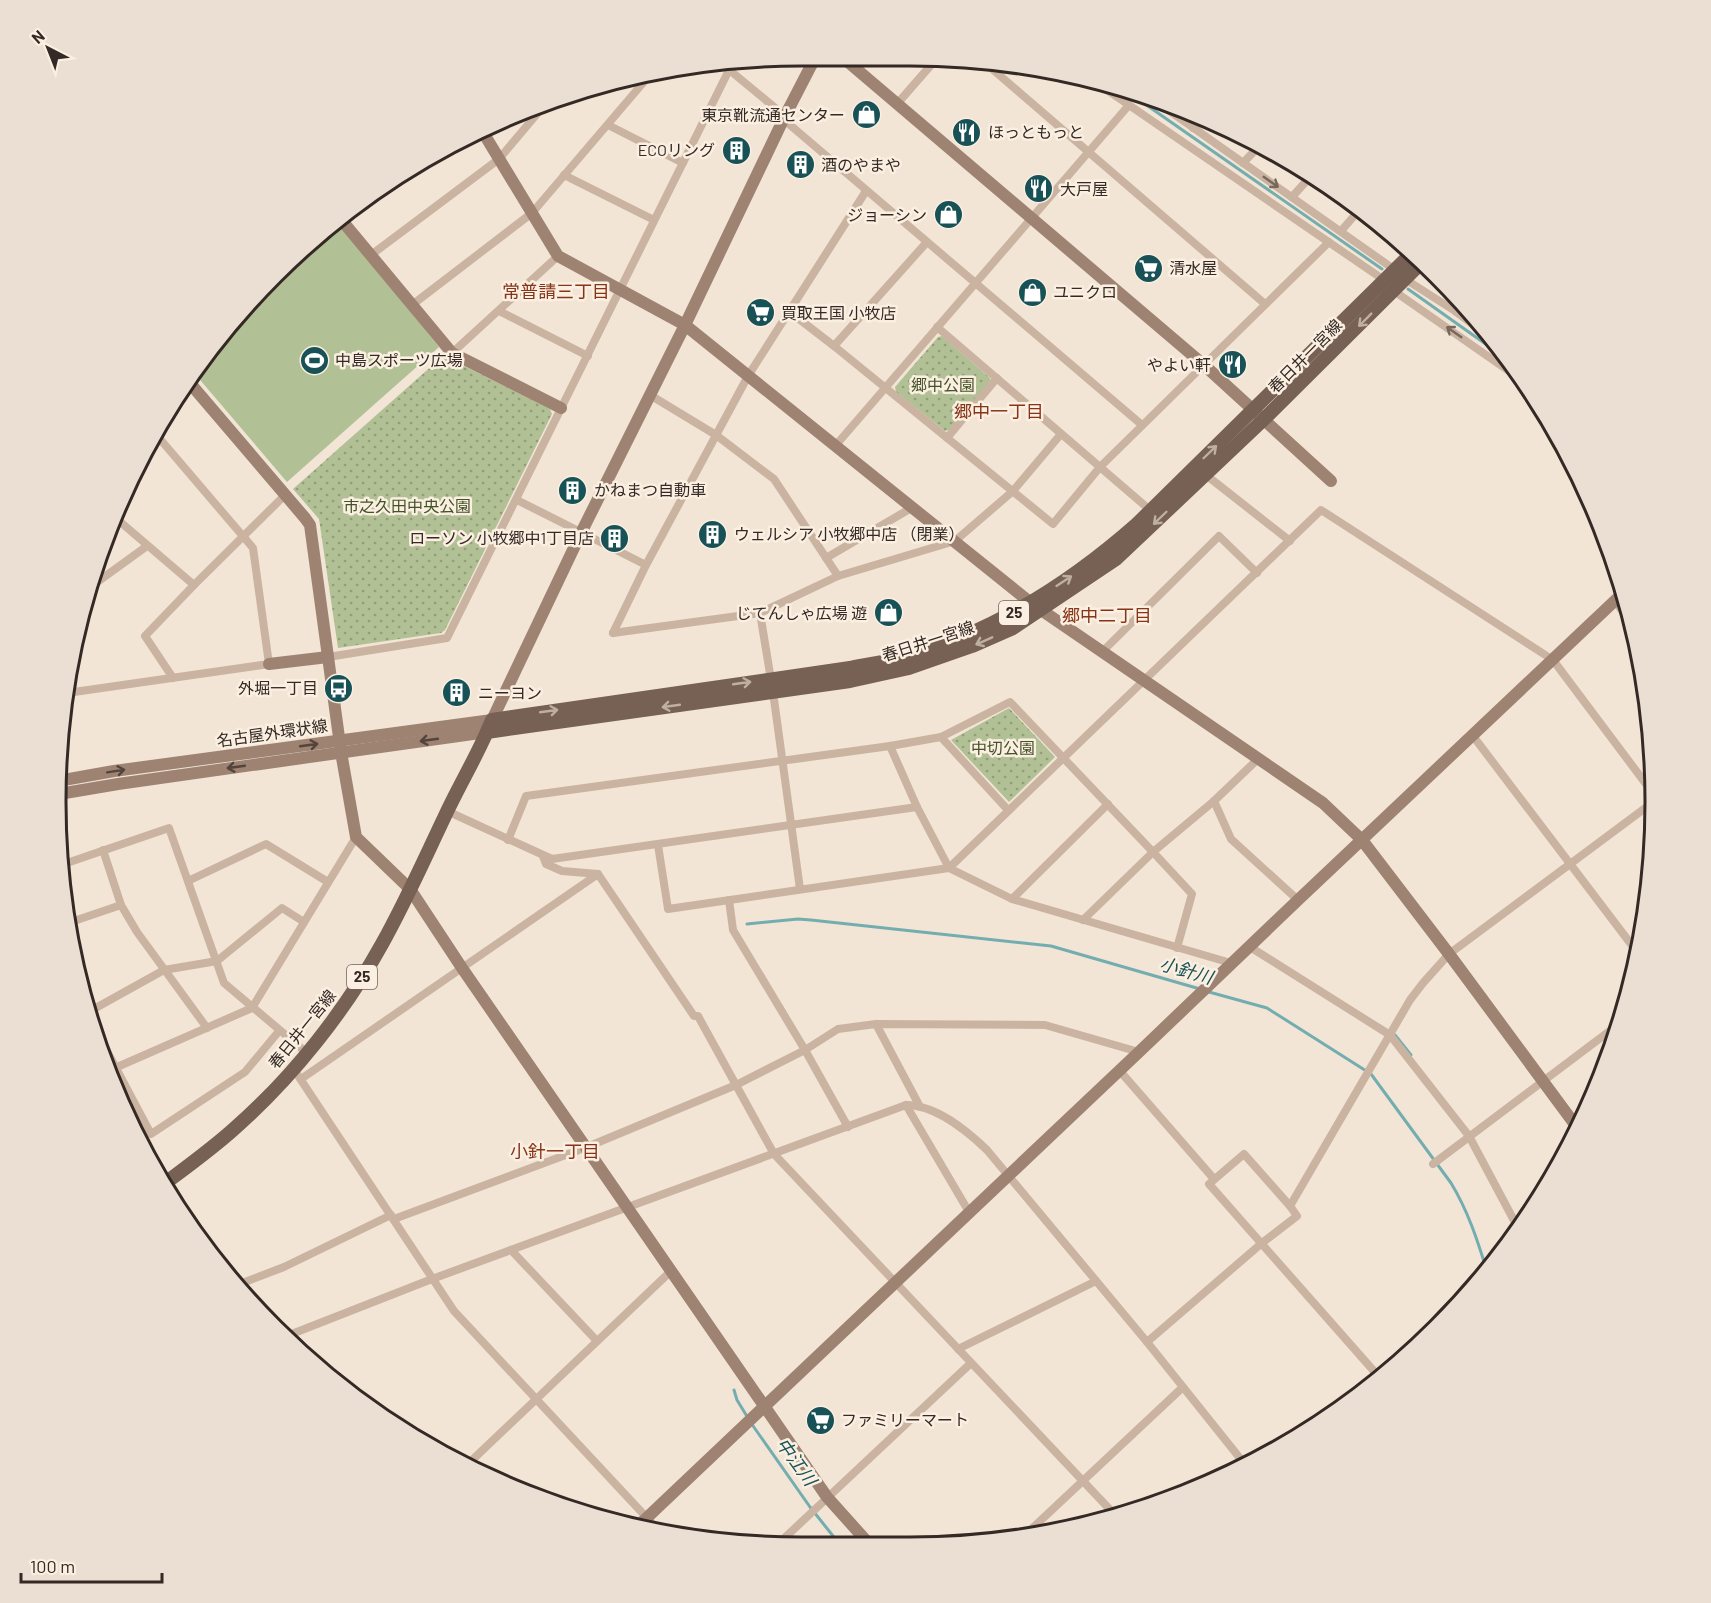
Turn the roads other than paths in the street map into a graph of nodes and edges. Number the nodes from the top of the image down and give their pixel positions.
1 (811, 66) edge
2 (853, 66) edge
3 (929, 67) edge
4 (729, 70) joint
5 (993, 71) edge
6 (643, 84) edge
7 (1115, 96) edge
8 (897, 104) junction
9 (1129, 105) junction
10 (535, 116) edge
11 (784, 117) junction
12 (1178, 117) edge
13 (1196, 124) edge
14 (608, 125) junction
15 (1193, 128) junction
16 (486, 137) edge
17 (1253, 152) edge
18 (1088, 153) junction
19 (499, 159) junction
20 (683, 163) junction
21 (1243, 163) junction
22 (564, 175) junction
23 (1306, 183) edge
24 (866, 191) junction
25 (1292, 197) junction
26 (532, 213) junction
27 (1354, 216) edge
28 (1031, 218) junction
29 (654, 220) junction
30 (346, 225) edge
31 (1341, 231) junction
32 (927, 242) junction
33 (1329, 242) junction
34 (370, 255) junction
35 (558, 256) junction
36 (1407, 261) edge
37 (1414, 267) edge
38 (1400, 275) junction
39 (1384, 280) junction
40 (975, 283) junction
41 (620, 291) junction
42 (1394, 291) junction
43 (412, 304) junction
44 (1265, 304) junction
45 (499, 311) junction
46 (1455, 311) joint
47 (790, 312) junction
48 (1460, 315) edge
49 (685, 325) junction
50 (937, 327) junction
51 (834, 346) junction
52 (452, 353) junction
53 (588, 356) junction
54 (1204, 365) junction
55 (1501, 366) edge
56 (748, 376) junction
57 (997, 378) junction
58 (885, 387) junction
59 (194, 388) edge
60 (650, 395) junction
61 (561, 408) junction
62 (1253, 410) junction
63 (1263, 420) junction
64 (1142, 425) junction
65 (1061, 434) junction
66 (716, 435) junction
67 (947, 438) junction
68 (161, 441) edge
69 (836, 445) junction
70 (1100, 467) junction
71 (1206, 475) junction
72 (1330, 481) dead end
73 (1013, 491) junction
74 (285, 495) junction
75 (517, 500) junction
76 (913, 507) junction
77 (1150, 510) junction
78 (121, 523) edge
79 (581, 533) junction
80 (244, 537) junction
81 (955, 541) junction
82 (1290, 541) junction
83 (147, 546) junction
84 (826, 558) junction
85 (646, 566) junction
86 (1257, 573) junction
87 (838, 576) junction
88 (101, 580) edge
89 (194, 585) junction
90 (1616, 599) edge
91 (1036, 606) junction
92 (760, 613) junction
93 (1103, 651) junction
94 (328, 657) junction
95 (1553, 660) junction
96 (269, 664) junction
97 (173, 678) junction
98 (1144, 680) junction
99 (772, 685) junction
100 (74, 692) edge
101 (489, 726) junction
102 (1473, 736) junction
103 (941, 737) junction
104 (341, 746) junction
105 (890, 746) junction
106 (1064, 757) junction
107 (1258, 758) junction
108 (783, 761) junction
109 (67, 779) edge
110 (1644, 782) edge
111 (66, 793) edge
112 (1214, 801) junction
113 (1108, 804) junction
114 (917, 807) junction
115 (1645, 808) edge
116 (1008, 810) junction
117 (447, 811) junction
118 (791, 825) junction
119 (356, 837) junction
120 (508, 840) junction
121 (1362, 840) junction
122 (658, 845) junction
123 (103, 850) junction
124 (1153, 852) junction
125 (543, 856) junction
126 (69, 862) edge
127 (1570, 864) junction
128 (949, 868) junction
129 (598, 874) junction
130 (188, 881) junction
131 (328, 882) junction
132 (411, 889) junction
133 (800, 889) junction
134 (1012, 899) junction
135 (729, 900) junction
136 (1298, 900) junction
137 (121, 905) junction
138 (76, 920) edge
139 (1083, 920) junction
140 (304, 922) junction
141 (1631, 944) edge
142 (1250, 947) junction
143 (1177, 948) junction
144 (1449, 954) junction
145 (217, 961) junction
146 (1231, 963) junction
147 (462, 968) junction
148 (164, 970) junction
149 (96, 1008) edge
150 (252, 1008) junction
151 (876, 1024) junction
152 (207, 1028) junction
153 (279, 1031) junction
154 (1608, 1033) edge
155 (1390, 1035) junction
156 (805, 1050) junction
157 (1139, 1052) junction
158 (307, 1053) junction
159 (116, 1068) edge
160 (1119, 1070) junction
161 (297, 1074) junction
162 (1543, 1082) junction
163 (736, 1085) junction
164 (125, 1089) edge
165 (134, 1103) joint
166 (906, 1105) junction
167 (919, 1105) junction
168 (1572, 1121) edge
169 (848, 1127) junction
170 (1469, 1136) junction
171 (587, 1147) junction
172 (774, 1154) junction
173 (1433, 1164) dead end
174 (1008, 1175) junction
175 (171, 1179) edge
176 (1214, 1179) junction
177 (1290, 1206) junction
178 (628, 1208) junction
179 (969, 1212) junction
180 (392, 1217) junction
181 (1514, 1220) edge
182 (1262, 1243) junction
183 (511, 1250) junction
184 (672, 1270) junction
185 (432, 1279) junction
186 (245, 1281) edge
187 (1096, 1281) junction
188 (895, 1283) junction
189 (294, 1333) edge
190 (597, 1341) junction
191 (1147, 1342) junction
192 (958, 1349) junction
193 (971, 1363) junction
194 (1374, 1371) edge
195 (1183, 1387) junction
196 (536, 1399) junction
197 (765, 1405) junction
198 (1240, 1458) edge
199 (473, 1459) edge
200 (1083, 1480) junction
201 (824, 1500) junction
202 (1110, 1509) edge
203 (647, 1518) junction
204 (650, 1521) edge
205 (1034, 1526) edge
206 (786, 1536) edge
207 (862, 1537) edge

1 - 11 street
2 - 8 street
3 - 8 street
4 - 11 street
4 - 20 street
5 - 18 street
6 - 14 street
7 - 9 street
8 - 28 street
9 - 18 street
9 - 33 street
10 - 19 street
11 - 24 street
11 - 49 street
12 - 15 street
13 - 15 street
14 - 20 street
14 - 22 street
15 - 21 street
16 - 19 street
17 - 21 street
18 - 28 street
18 - 44 street
19 - 26 street
19 - 34 street
20 - 29 street
21 -> 25 street
22 - 26 street
22 - 29 street
23 - 25 street
24 - 32 street
24 - 47 street
25 - 31 street
26 - 35 street
26 - 43 street
27 - 31 street
28 - 40 street
28 - 54 street
29 - 41 street
30 - 34 street
31 - 38 street
32 - 40 street
32 - 51 street
33 - 39 street
33 - 44 street
34 - 43 street
35 - 41 street
35 - 45 street
36 - 38 main road, 春日井一宮線 / 25
37 - 38 main road, 春日井一宮線 / 25
38 - 39 main road, 春日井一宮線 / 25
38 - 42 main road, 春日井一宮線 / 25
38 - 46 street
39 - 62 main road, 春日井一宮線 / 25
40 - 50 street
40 - 64 street
41 - 49 street
41 - 53 street
55 -> 42 street
42 -> 63 main road, 春日井一宮線 / 25
43 - 52 street
44 - 54 street
45 - 52 street
45 - 53 street
46 - 48 street
47 - 51 street
47 - 56 street
49 - 56 street
49 - 60 street
50 - 57 street
50 - 58 street
51 - 58 street
52 - 61 street
53 - 61 street
54 - 62 street
54 - 64 street
56 - 66 street
56 - 69 street
57 - 65 street
57 - 67 street
58 - 67 street
58 - 69 street
59 - 74 street
60 - 66 street
60 - 79 street
61 - 75 street
62 - 63 street
77 -> 62 main road, 春日井一宮線 / 25
63 - 71 main road, 春日井一宮線 / 25
63 - 72 street
64 - 70 street
65 - 70 street
65 - 73 street
66 - 84 street
66 - 85 street
67 - 73 street
68 - 80 street
69 - 76 street
70 - 73 street
70 - 77 street
71 - 82 street
71 -> 91 main road, 春日井一宮線 / 25
73 - 81 street
74 - 80 street
74 - 94 street
75 - 79 street
75 - 94 street
76 - 81 street
76 - 84 street
91 -> 77 main road, 春日井一宮線 / 25
78 - 83 street
79 - 85 street
79 - 101 street
80 - 89 street
80 - 96 street
81 - 87 street
81 - 91 street
82 - 86 street
82 - 95 street
83 - 88 street
83 - 89 street
84 - 87 street
85 - 92 street
86 - 93 street
86 - 98 street
87 - 92 street
89 - 97 street
90 - 95 street
91 - 93 street
91 - 99 main road, 春日井一宮線 / 25
92 - 99 street
93 - 98 street
94 - 96 street
94 - 104 street
95 - 102 street
95 - 110 street
96 - 97 street
97 - 100 street
98 - 106 street
98 - 107 street
99 - 101 main road, 春日井一宮線 / 25
99 - 108 street
101 - 104 street, 名古屋外環状線
101 - 117 main road, 春日井一宮線 / 25
102 - 121 street
102 - 127 street
103 - 105 street
103 - 106 street
103 - 116 street
109 -> 104 street, 名古屋外環状線
104 -> 111 street, 名古屋外環状線
104 - 119 street
105 - 108 street
105 - 114 street
106 - 113 street
106 - 116 street
107 - 112 street
107 - 121 street
108 - 118 street
108 - 120 street
112 - 124 street
112 - 136 street
113 - 124 street
113 - 134 street
114 - 118 street
114 - 128 street
115 - 127 street
116 - 128 street
117 - 120 street
117 - 132 main road, 春日井一宮線 / 25
118 - 122 street
118 - 133 street
119 - 131 street
119 - 132 street
120 - 125 street
121 - 136 street
121 - 144 street
122 - 125 street
122 - 135 street
123 - 126 street
123 - 130 street
123 - 137 street
124 - 139 street
124 - 143 street
125 - 129 street
127 - 141 street
127 - 144 street
128 - 133 street
128 - 134 street
129 - 147 street
129 - 163 street
130 - 131 street
130 - 145 street
131 - 140 street
132 - 147 street
132 - 158 main road, 春日井一宮線 / 25
133 - 135 street
134 - 139 street
135 - 156 street
136 - 142 street
137 - 138 street
137 - 148 street
139 - 143 street
140 - 145 street
140 - 150 street
142 - 146 street
142 - 155 street
143 - 146 street
144 - 155 street
144 - 162 street
145 - 148 street
145 - 150 street
146 - 157 street
147 - 161 street
147 - 171 street
148 - 149 street
148 - 152 street
150 - 152 street
150 - 153 street
151 - 156 street
151 - 157 street
151 - 167 street
152 - 159 street
153 - 158 street
153 - 165 street
154 - 162 street
155 - 170 street
155 - 177 street
156 - 163 street
156 - 169 street
157 - 160 street
158 - 161 main road, 春日井一宮線 / 25
160 - 174 street
160 - 176 street
161 - 175 main road, 春日井一宮線 / 25
161 - 180 street
162 - 168 street
162 - 170 street
163 - 171 street
163 - 172 street
164 - 165 street
166 - 167 street
166 - 169 street
166 - 179 street
167 - 174 street
169 - 172 street
170 - 173 street
170 - 181 street
171 - 178 street
171 - 180 street
172 - 178 street
172 - 188 street
174 - 179 street
174 - 187 street
176 - 177 street
176 - 182 street
177 - 182 street
178 - 183 street
178 - 184 street
179 - 188 street
180 - 185 street
180 - 186 street
182 - 191 street
182 - 194 street
183 - 185 street
183 - 190 street
184 - 190 street
184 - 197 street
185 - 189 street
185 - 196 street
187 - 191 street
187 - 192 street
188 - 192 street
188 - 197 street
190 - 196 street
191 - 195 street
192 - 193 street
193 - 200 street
193 - 201 street
195 - 198 street
195 - 200 street
196 - 199 street
196 - 203 street
197 - 201 street
197 - 203 street
200 - 202 street
200 - 205 street
201 - 206 street
201 - 207 street
203 - 204 street

